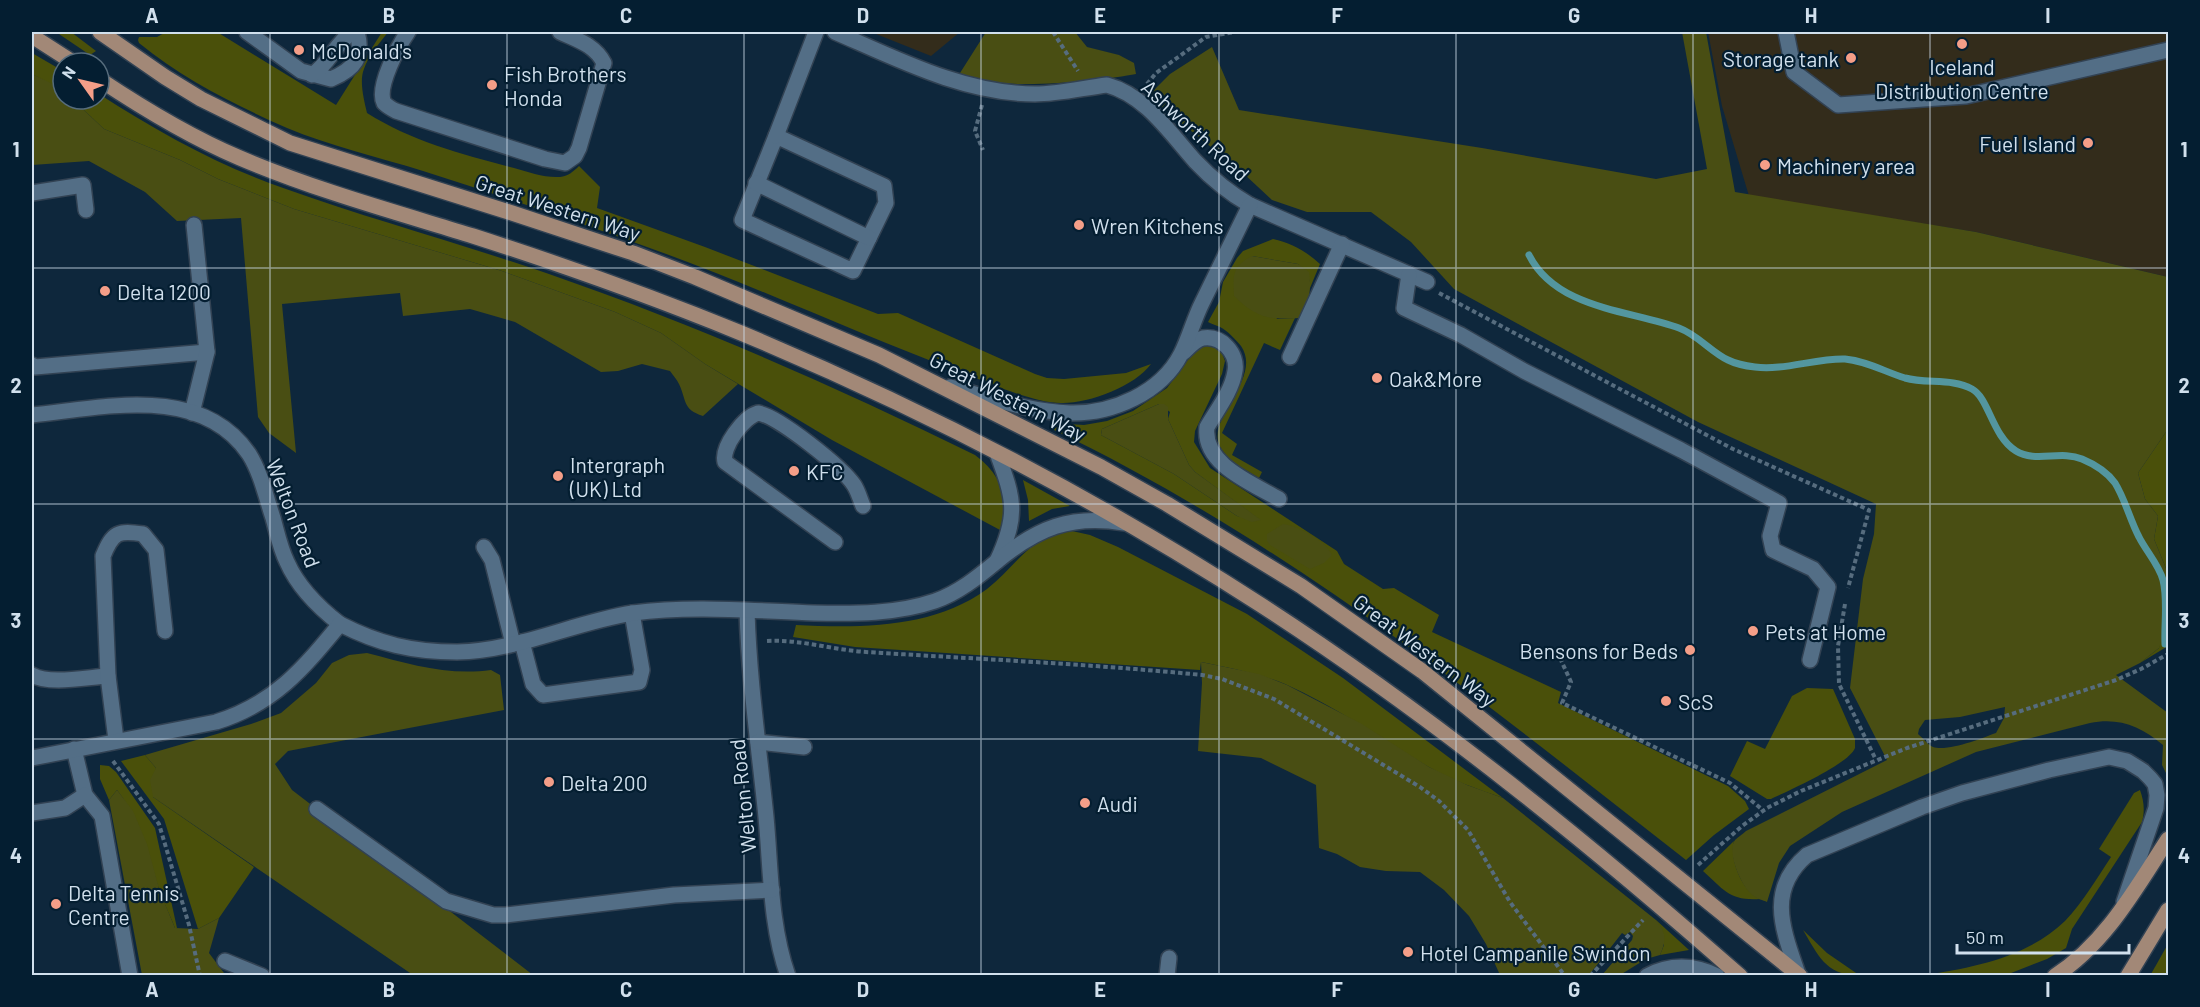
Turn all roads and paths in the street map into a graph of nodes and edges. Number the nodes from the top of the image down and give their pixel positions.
1 (100, 32) edge
2 (247, 32) edge
3 (352, 32) edge
4 (357, 32) edge
5 (408, 32) edge
6 (560, 32) edge
7 (816, 32) edge
8 (835, 32) edge
9 (1053, 32) edge
10 (1235, 32) edge
11 (1786, 32) edge
12 (32, 36) edge
13 (2169, 50) edge
14 (55, 51) edge
15 (312, 75) junction
16 (111, 87) edge
17 (1088, 87) junction
18 (987, 88) junction
19 (1135, 99) junction
20 (776, 136) junction
21 (983, 150) dead end
22 (756, 183) junction
23 (32, 193) edge
24 (1250, 205) junction
25 (86, 210) dead end
26 (194, 225) dead end
27 (869, 238) junction
28 (1342, 244) junction
29 (1409, 274) junction
30 (1427, 282) dead end
31 (207, 352) junction
32 (1181, 354) junction
33 (1290, 357) dead end
34 (32, 365) edge
35 (936, 383) junction
36 (192, 413) junction
37 (32, 415) edge
38 (997, 453) junction
39 (1278, 499) dead end
40 (863, 506) dead end
41 (1127, 524) junction
42 (835, 542) dead end
43 (484, 547) dead end
44 (997, 561) junction
45 (747, 611) junction
46 (632, 614) junction
47 (340, 624) junction
48 (165, 631) dead end
49 (518, 643) junction
50 (748, 643) junction
51 (2169, 654) edge
52 (1560, 658) dead end
53 (1810, 660) dead end
54 (32, 675) edge
55 (108, 676) junction
56 (116, 740) junction
57 (758, 742) junction
58 (100, 744) junction
59 (804, 747) dead end
60 (74, 749) junction
61 (32, 758) edge
62 (85, 795) junction
63 (317, 809) dead end
64 (1764, 811) junction
65 (32, 813) edge
66 (2169, 838) edge
67 (1698, 865) dead end
68 (772, 890) junction
69 (2123, 908) junction
70 (2169, 910) edge
71 (1643, 920) dead end
72 (1168, 958) dead end
73 (225, 961) dead end
74 (130, 975) edge
75 (200, 975) edge
76 (262, 975) edge
77 (788, 975) edge
78 (1167, 975) edge
79 (1565, 975) edge
80 (1590, 975) edge
81 (1647, 975) edge
82 (1716, 975) edge
83 (1740, 975) edge
84 (1799, 975) edge
85 (2055, 975) edge
86 (2128, 975) edge

1 - 35 main road, Great Western Way
2 - 15 street
3 - 15 street
4 - 15 street
5 - 6 street
7 - 20 street
8 - 18 street, Ashworth Road
9 - 17 path
10 - 19 path
11 - 13 street
12 - 14 main road
16 - 38 main road
17 - 18 street, Ashworth Road
17 - 19 street, Ashworth Road
18 - 21 path
19 - 24 street, Ashworth Road
20 - 22 street
20 - 27 street
22 - 27 street
22 - 27 street
23 - 25 street
24 - 28 street
24 - 32 street, Ashworth Road
26 - 31 street
28 - 29 street
28 - 33 street
29 - 30 street
29 - 53 street
31 - 34 street
31 - 36 street
32 - 35 street, Ashworth Road
32 - 39 street
35 - 84 main road, Great Western Way
36 - 37 street, Welton Road
36 - 47 street, Welton Road
38 - 41 main road
38 - 44 street
40 - 42 street
41 - 44 street, Welton Road
41 - 83 main road
43 - 49 street
44 - 45 street, Welton Road
45 - 46 street, Welton Road
45 - 50 street, Welton Road
46 - 49 street, Welton Road
46 - 49 street
47 - 49 street, Welton Road
47 - 56 street
48 - 55 street
50 - 57 street, Welton Road
50 - 79 path
51 - 64 path
52 - 64 path
54 - 55 street
55 - 56 street
56 - 58 street
57 - 59 street
57 - 68 street, Welton Road
58 - 60 street
58 - 75 path
60 - 61 street
60 - 62 street
62 - 65 street
62 - 74 street
63 - 68 street
64 - 67 path
66 - 69 main road
68 - 77 street, Welton Road
69 - 84 street
69 - 85 main road
70 - 86 main road
71 - 80 path
72 - 78 street
73 - 76 street
81 - 82 street

